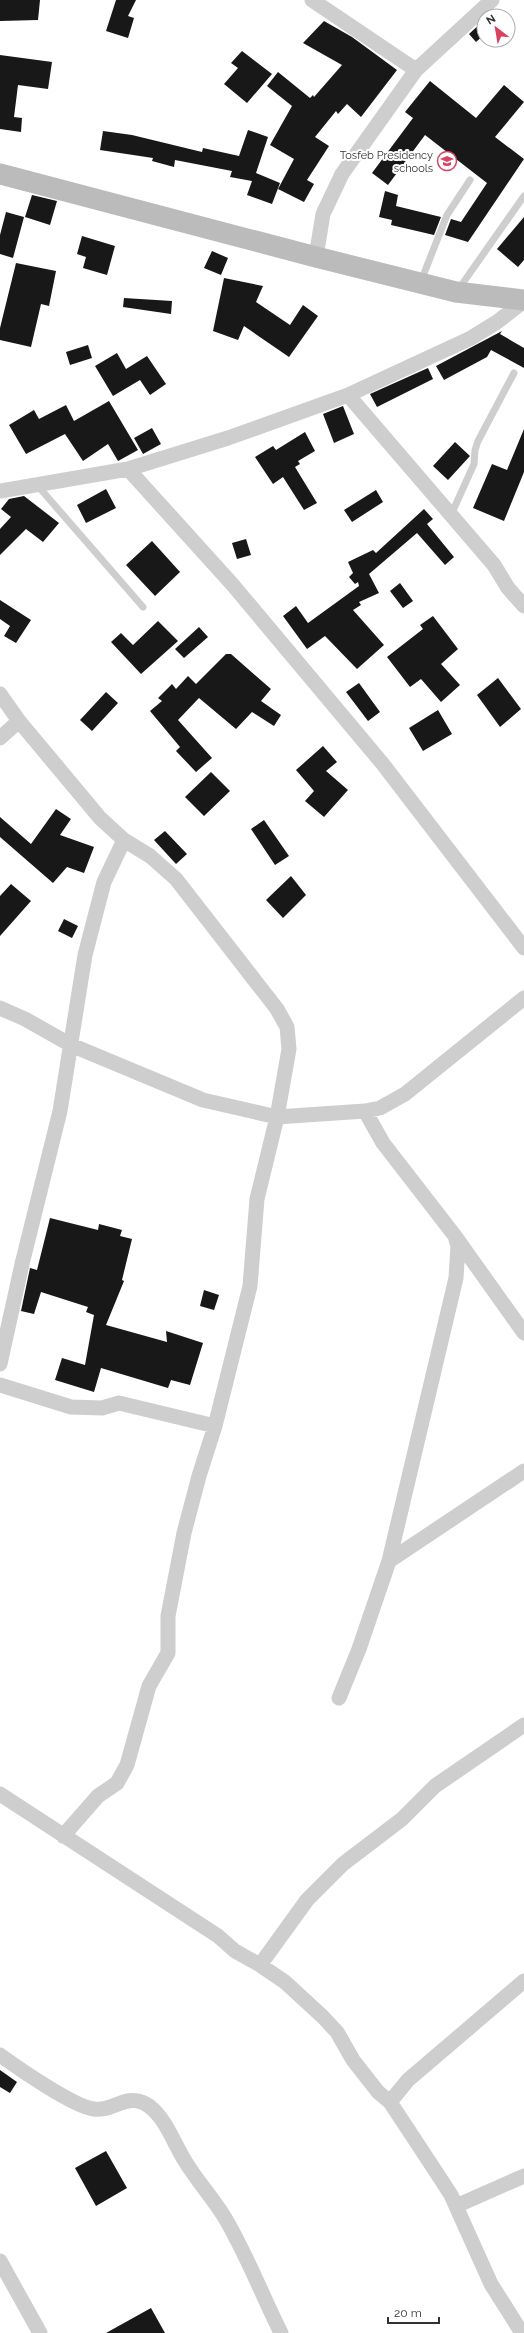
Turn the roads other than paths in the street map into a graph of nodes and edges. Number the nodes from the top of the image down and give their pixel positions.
1 (312, 0) edge
2 (492, 0) edge
3 (416, 70) junction
4 (0, 174) edge
5 (470, 180) dead end
6 (524, 196) edge
7 (316, 257) junction
8 (420, 283) junction
9 (456, 292) junction
10 (524, 300) edge
11 (514, 373) dead end
12 (348, 395) junction
13 (128, 469) junction
14 (37, 485) junction
15 (0, 491) edge
16 (451, 516) junction
17 (143, 606) dead end
18 (524, 606) edge
19 (0, 694) edge
20 (19, 721) junction
21 (0, 738) edge
22 (124, 840) junction
23 (524, 948) edge
24 (524, 998) edge
25 (0, 1008) edge
26 (71, 1045) junction
27 (365, 1112) junction
28 (278, 1117) junction
29 (455, 1236) junction
30 (524, 1333) edge
31 (0, 1364) edge
32 (0, 1386) edge
33 (215, 1426) junction
34 (524, 1471) edge
35 (389, 1561) junction
36 (339, 1698) dead end
37 (524, 1725) edge
38 (0, 1794) edge
39 (64, 1836) junction
40 (260, 1965) junction
41 (524, 1981) edge
42 (0, 2055) edge
43 (390, 2102) junction
44 (524, 2176) edge
45 (456, 2206) junction
46 (0, 2261) edge
47 (40, 2333) edge
48 (281, 2333) edge
49 (522, 2333) edge

1 - 3 street
2 - 3 street
3 - 7 street
4 - 7 street
5 - 8 lane
6 - 9 lane
7 - 8 street
8 - 9 street
9 - 10 street
10 - 12 street
11 - 16 lane
12 - 13 street
12 - 16 street
13 - 14 street
13 - 23 street
14 - 15 street
14 - 17 lane
16 - 18 street
19 - 20 street
20 - 21 street
20 - 22 street
22 - 26 street
22 - 28 street
24 - 27 street
25 - 26 street
26 - 28 street
26 - 31 street
27 - 28 street
27 - 29 street
28 - 33 street
29 - 30 street
29 - 35 street
32 - 33 street
33 - 39 street
34 - 35 street
35 - 36 street
37 - 40 street
38 - 39 street
39 - 40 street
40 - 43 street
41 - 43 street
42 - 48 street
43 - 45 street
44 - 45 street
45 - 49 street
46 - 47 street

